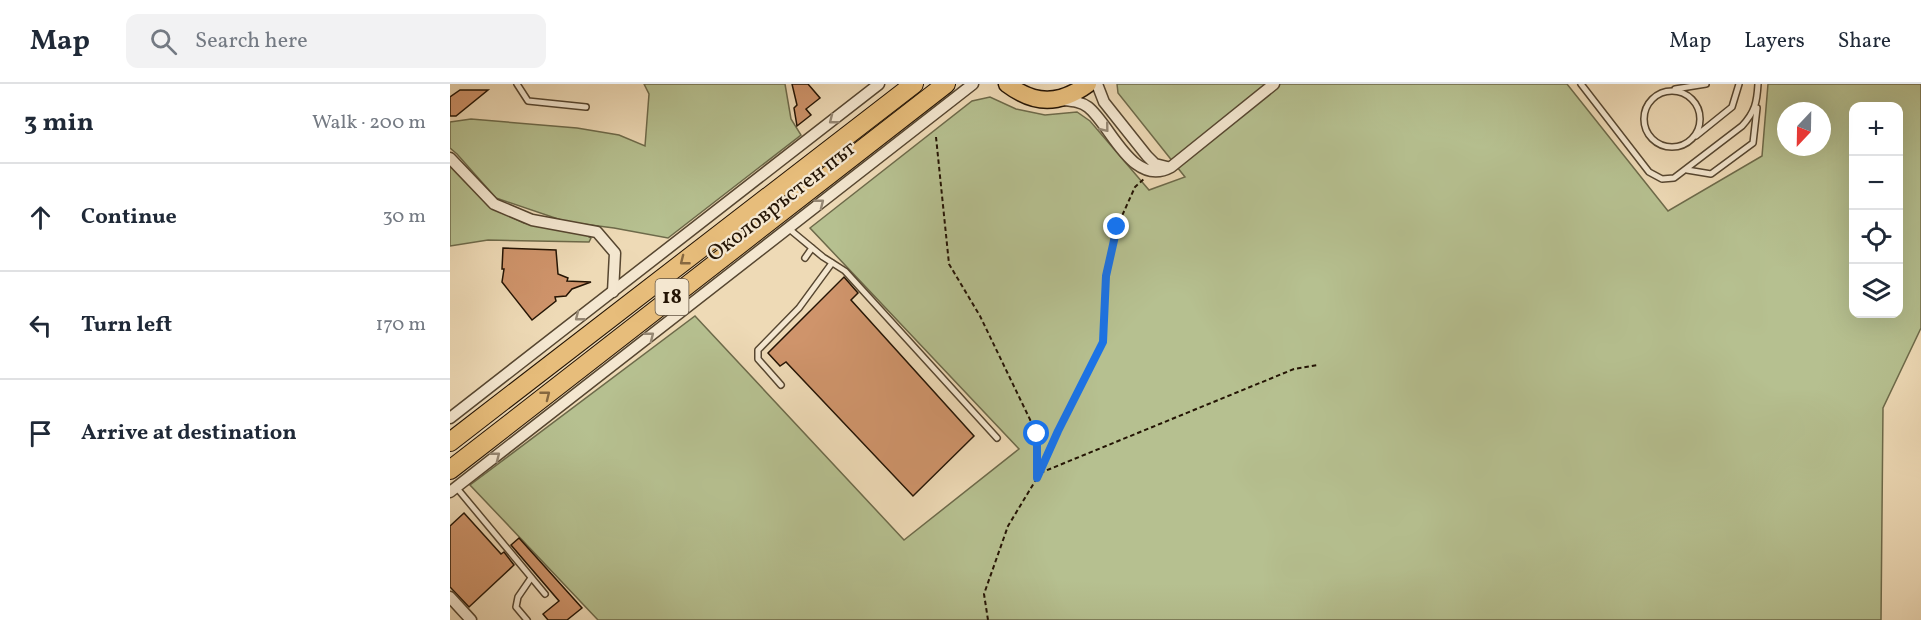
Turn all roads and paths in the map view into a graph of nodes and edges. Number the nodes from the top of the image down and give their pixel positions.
1 (517, 84) edge
2 (879, 84) edge
3 (914, 84) edge
4 (946, 84) edge
5 (973, 84) edge
6 (999, 84) edge
7 (1007, 84) edge
8 (1088, 84) edge
9 (1097, 84) edge
10 (1274, 84) edge
11 (1581, 84) edge
12 (1706, 84) edge
13 (1739, 84) edge
14 (1758, 84) edge
15 (1665, 91) junction
16 (1020, 94) junction
17 (1058, 99) junction
18 (1757, 104) junction
19 (586, 106) dead end
20 (936, 137) dead end
21 (1690, 141) junction
22 (450, 158) edge
23 (1170, 167) junction
24 (1687, 170) junction
25 (1153, 171) junction
26 (788, 228) junction
27 (812, 248) junction
28 (805, 258) dead end
29 (832, 263) junction
30 (613, 292) junction
31 (1318, 365) dead end
32 (781, 385) dead end
33 (450, 418) edge
34 (997, 438) dead end
35 (450, 442) edge
36 (450, 470) edge
37 (1040, 473) junction
38 (1037, 478) junction
39 (453, 490) edge
40 (531, 578) junction
41 (545, 594) dead end
42 (450, 597) edge
43 (471, 620) edge
44 (527, 620) edge
45 (988, 620) edge

1 - 19 lane
2 -> 30 street, Околовръстен път
3 -> 35 highway, Околовръстен път / 18
36 -> 4 highway, Околовръстен път / 18
26 -> 5 street, Околовръстен път
6 - 16 street
7 - 16 main road
8 - 17 main road
9 - 23 street
10 - 23 street
11 - 24 lane
12 - 15 lane
13 - 21 lane
14 - 18 lane
15 - 21 lane
15 - 21 lane
16 - 17 main road
17 -> 25 street
18 - 24 lane
18 - 24 lane
20 - 38 path
22 - 30 street
23 - 25 street
25 - 37 path
26 - 27 lane
39 -> 26 street, Околовръстен път
27 - 28 lane
27 - 29 lane
29 - 32 lane
29 - 34 lane
30 -> 33 street, Околовръстен път
31 - 37 path
37 - 38 path
38 - 45 path
39 - 40 lane
40 - 41 lane
40 - 44 lane
42 - 43 street

